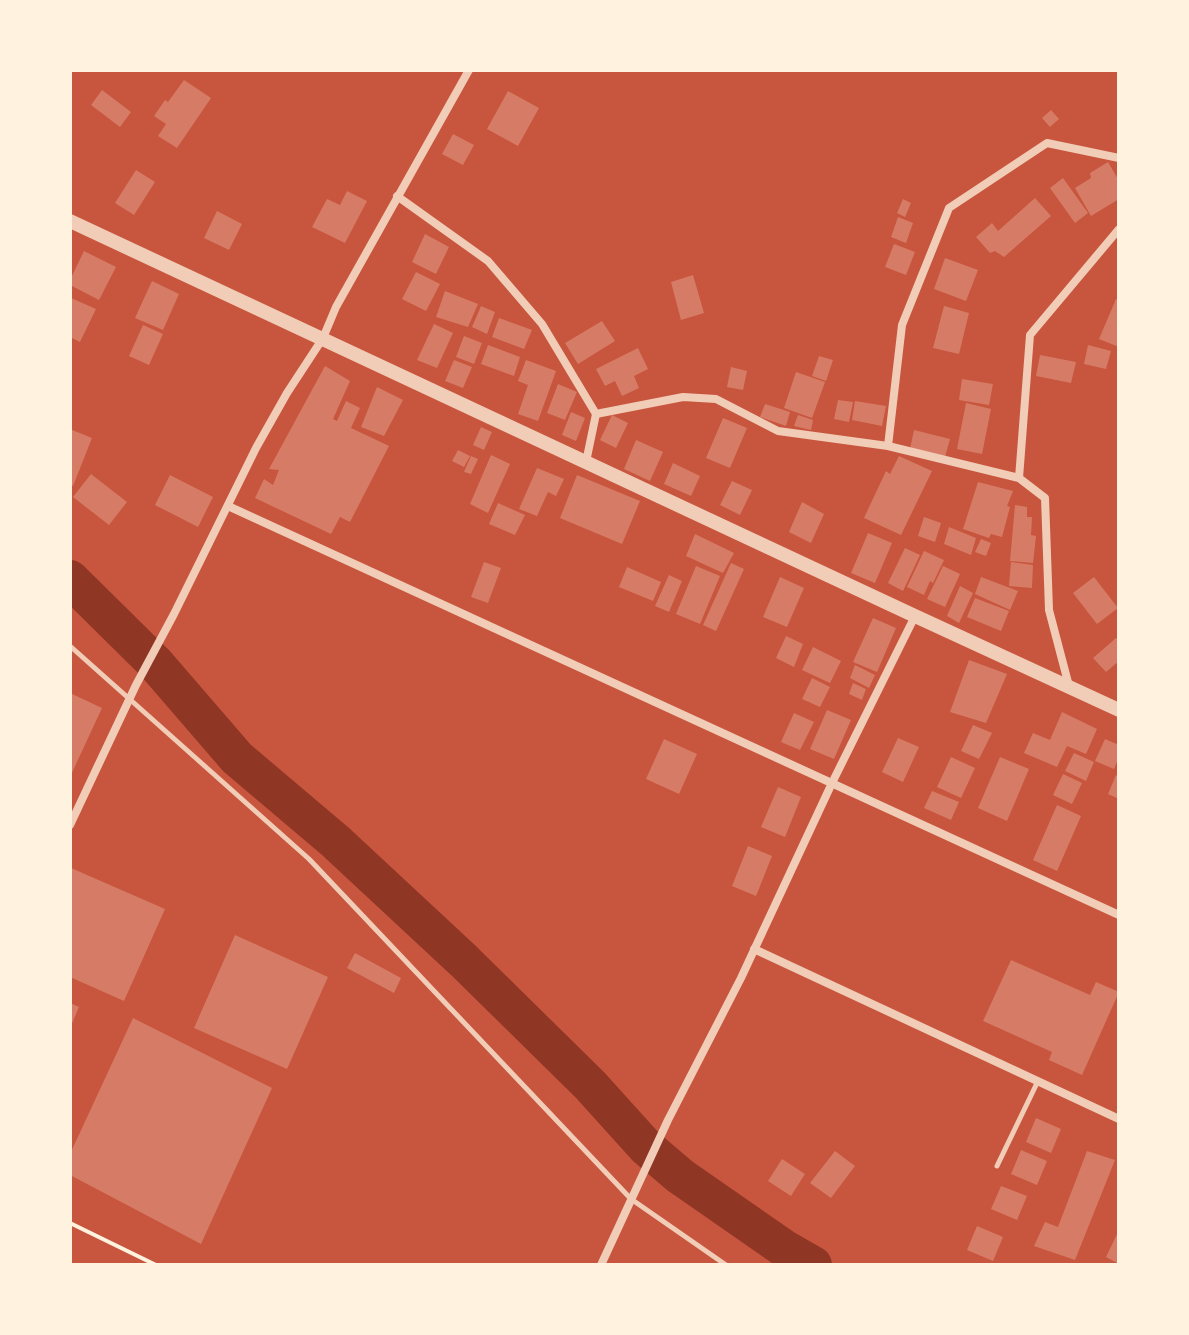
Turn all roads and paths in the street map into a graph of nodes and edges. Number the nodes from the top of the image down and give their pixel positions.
1 (469, 70) edge
2 (1119, 158) edge
3 (397, 196) junction
4 (70, 221) edge
5 (1119, 229) edge
6 (323, 338) junction
7 (596, 414) junction
8 (888, 446) junction
9 (586, 462) junction
10 (1019, 478) junction
11 (228, 506) junction
12 (915, 616) junction
13 (70, 646) edge
14 (1069, 687) junction
15 (129, 700) junction
16 (1119, 710) edge
17 (832, 783) junction
18 (70, 825) edge
19 (1119, 915) edge
20 (754, 949) junction
21 (1038, 1081) junction
22 (1119, 1119) edge
23 (997, 1166) dead end
24 (631, 1199) junction
25 (70, 1223) edge
26 (156, 1265) edge
27 (601, 1265) edge
28 (726, 1265) edge

1 - 3 street
2 - 8 street
3 - 6 street
3 - 7 street
4 - 6 street
5 - 10 street
6 - 9 street
6 - 11 street
7 - 8 street
7 - 9 street
8 - 10 street
9 - 12 street
10 - 14 street
11 - 15 street
11 - 17 street
12 - 14 street
12 - 17 street
13 - 15 lane
14 - 16 street
15 - 18 street
15 - 24 lane
17 - 19 street
17 - 20 street
20 - 21 street
20 - 24 street
21 - 22 street
21 - 23 lane
24 - 27 street
24 - 28 lane
25 - 26 path

